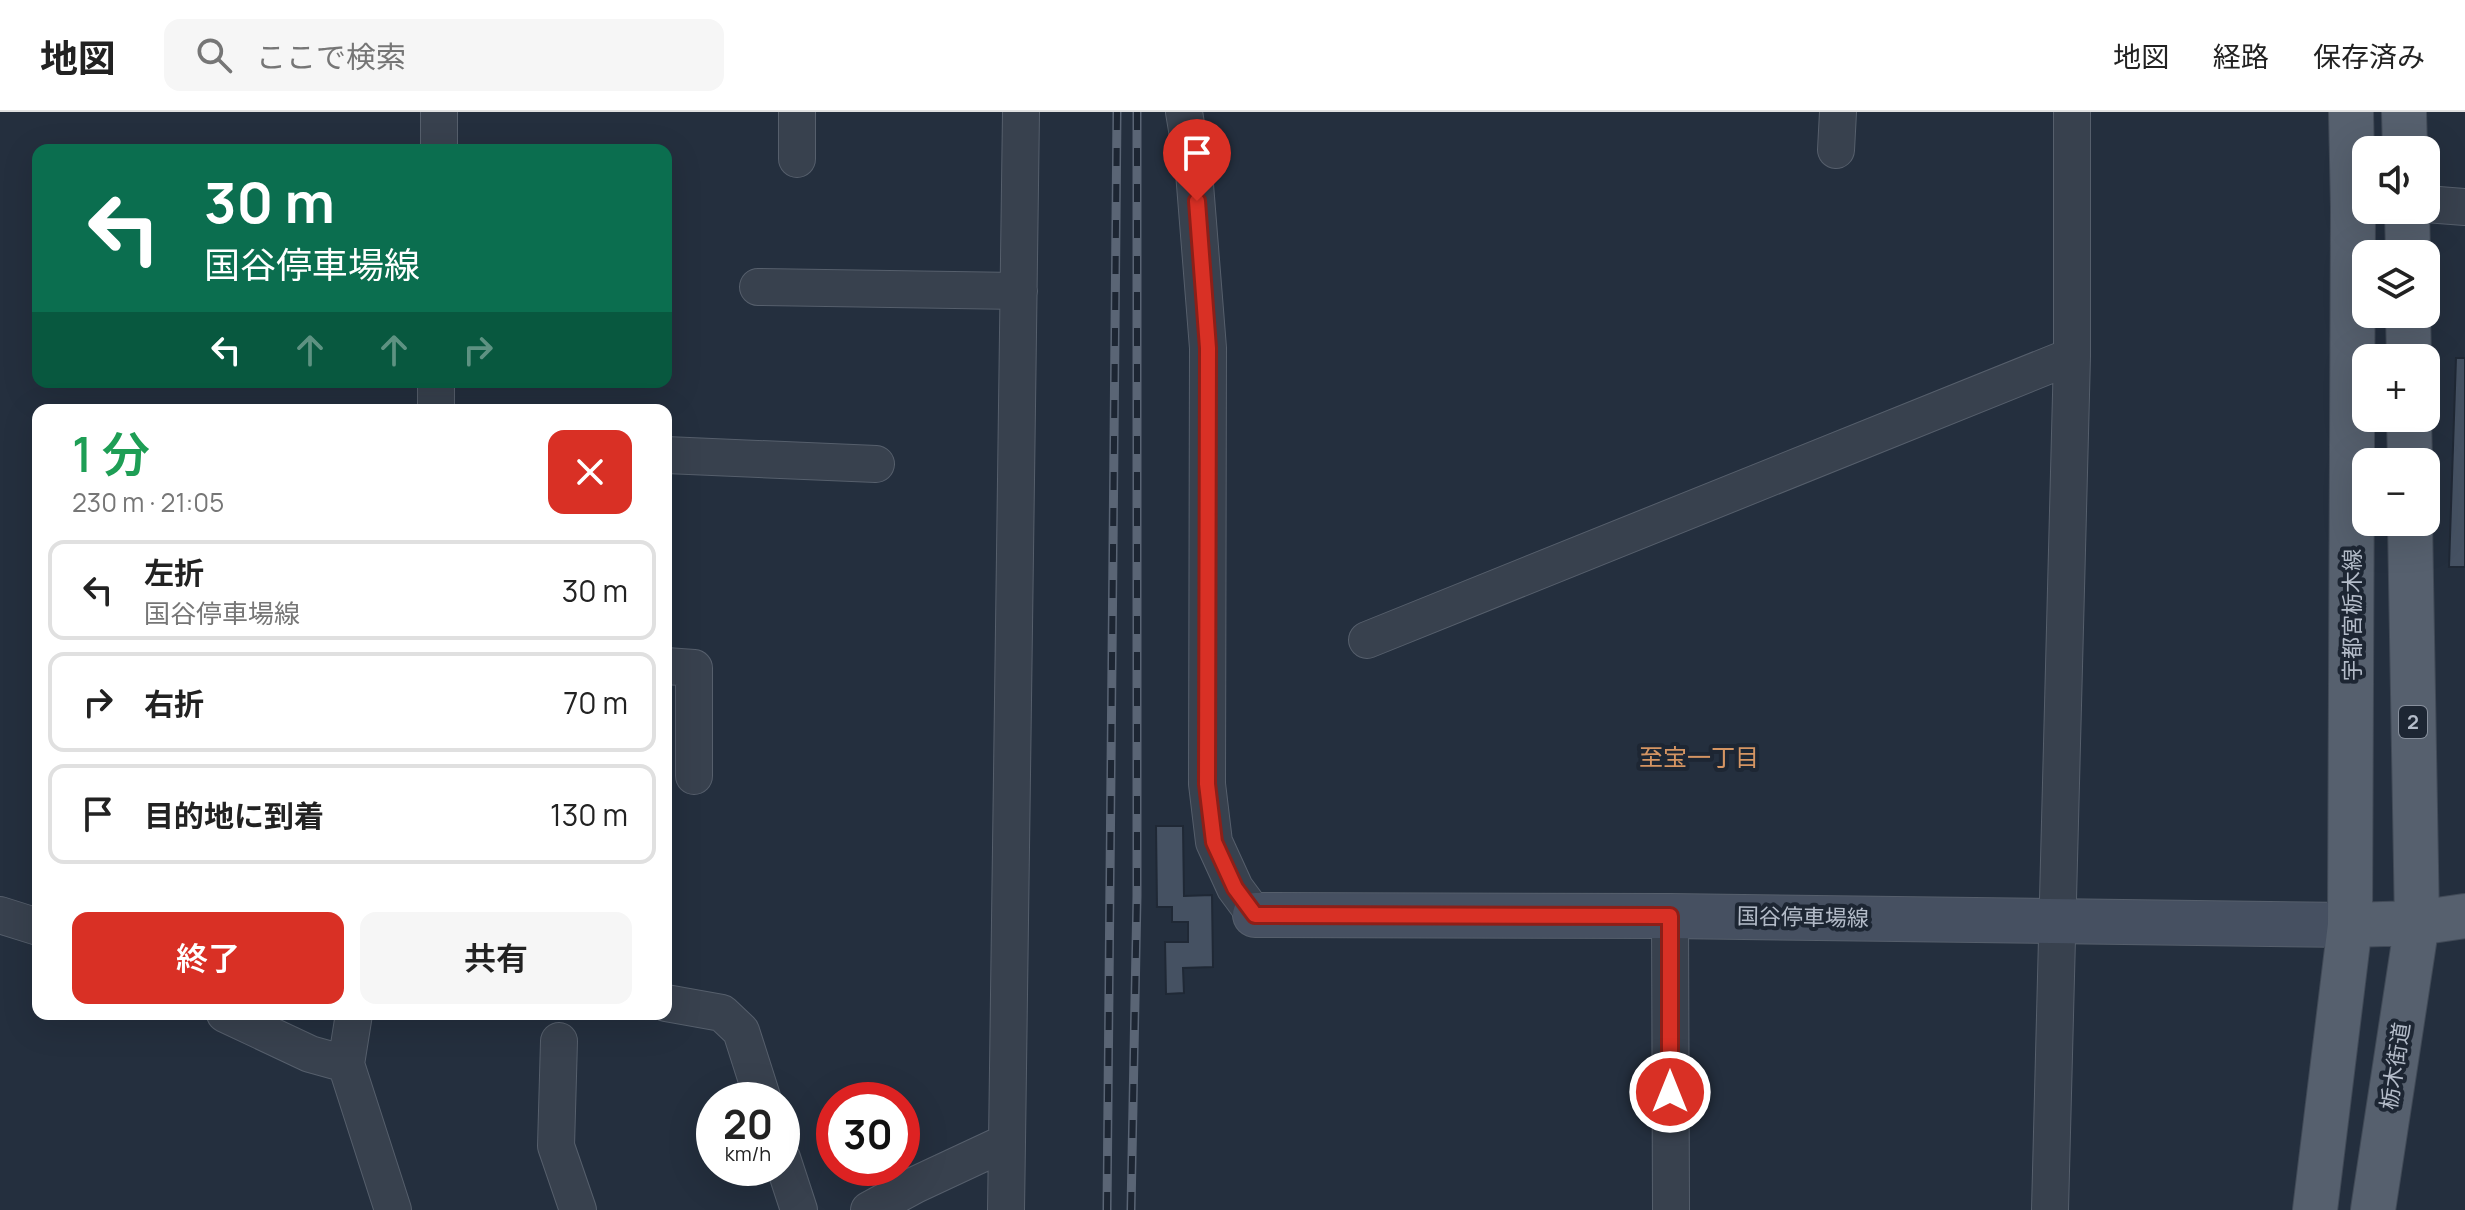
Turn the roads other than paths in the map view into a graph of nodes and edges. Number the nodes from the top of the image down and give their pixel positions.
1 (439, 112) edge
2 (797, 112) edge
3 (1021, 112) edge
4 (1184, 112) edge
5 (1838, 112) edge
6 (2072, 112) edge
7 (2351, 112) edge
8 (2404, 112) edge
9 (2353, 136) edge
10 (2405, 136) edge
11 (439, 144) edge
12 (1836, 150) dead end
13 (797, 159) dead end
14 (2440, 205) edge
15 (2465, 207) edge
16 (2360, 224) edge
17 (758, 287) dead end
18 (1019, 291) junction
19 (2072, 356) junction
20 (672, 455) edge
21 (876, 464) dead end
22 (2410, 536) edge
23 (1367, 640) dead end
24 (672, 666) edge
25 (694, 776) dead end
26 (0, 915) edge
27 (1255, 915) joint
28 (1670, 916) junction
29 (2465, 916) edge
30 (2058, 920) junction
31 (2417, 923) junction
32 (32, 925) edge
33 (2350, 925) junction
34 (672, 1004) edge
35 (238, 1020) edge
36 (353, 1020) edge
37 (559, 1041) dead end
38 (346, 1064) junction
39 (757, 1082) edge
40 (1007, 1142) junction
41 (791, 1186) edge
42 (393, 1210) edge
43 (578, 1210) edge
44 (799, 1210) edge
45 (869, 1210) edge
46 (1006, 1210) edge
47 (1671, 1210) edge
48 (2050, 1210) edge
49 (2315, 1210) edge
50 (2373, 1210) edge

1 - 11 street
2 - 13 street
3 - 18 street
4 - 27 street
5 - 12 street
6 - 19 street
7 - 9 main road, 宇都宮栃木線
8 - 10 main road
14 - 15 street
16 - 33 main road, 宇都宮栃木線
17 - 18 street
18 - 40 street
19 - 23 street
19 - 30 street
20 - 21 street
22 - 31 main road, 2
24 - 25 street
26 - 32 street
27 - 28 main road, 国谷停車場線
28 - 30 main road, 国谷停車場線
28 - 47 street
29 - 31 main road
30 - 33 main road, 国谷停車場線
30 - 48 street
31 - 33 main road
31 - 50 main road, 栃木街道 / 2
33 - 49 main road
34 - 39 street
35 - 38 street
36 - 38 street
37 - 43 street
38 - 42 street
40 - 45 street
40 - 46 street
41 - 44 street

